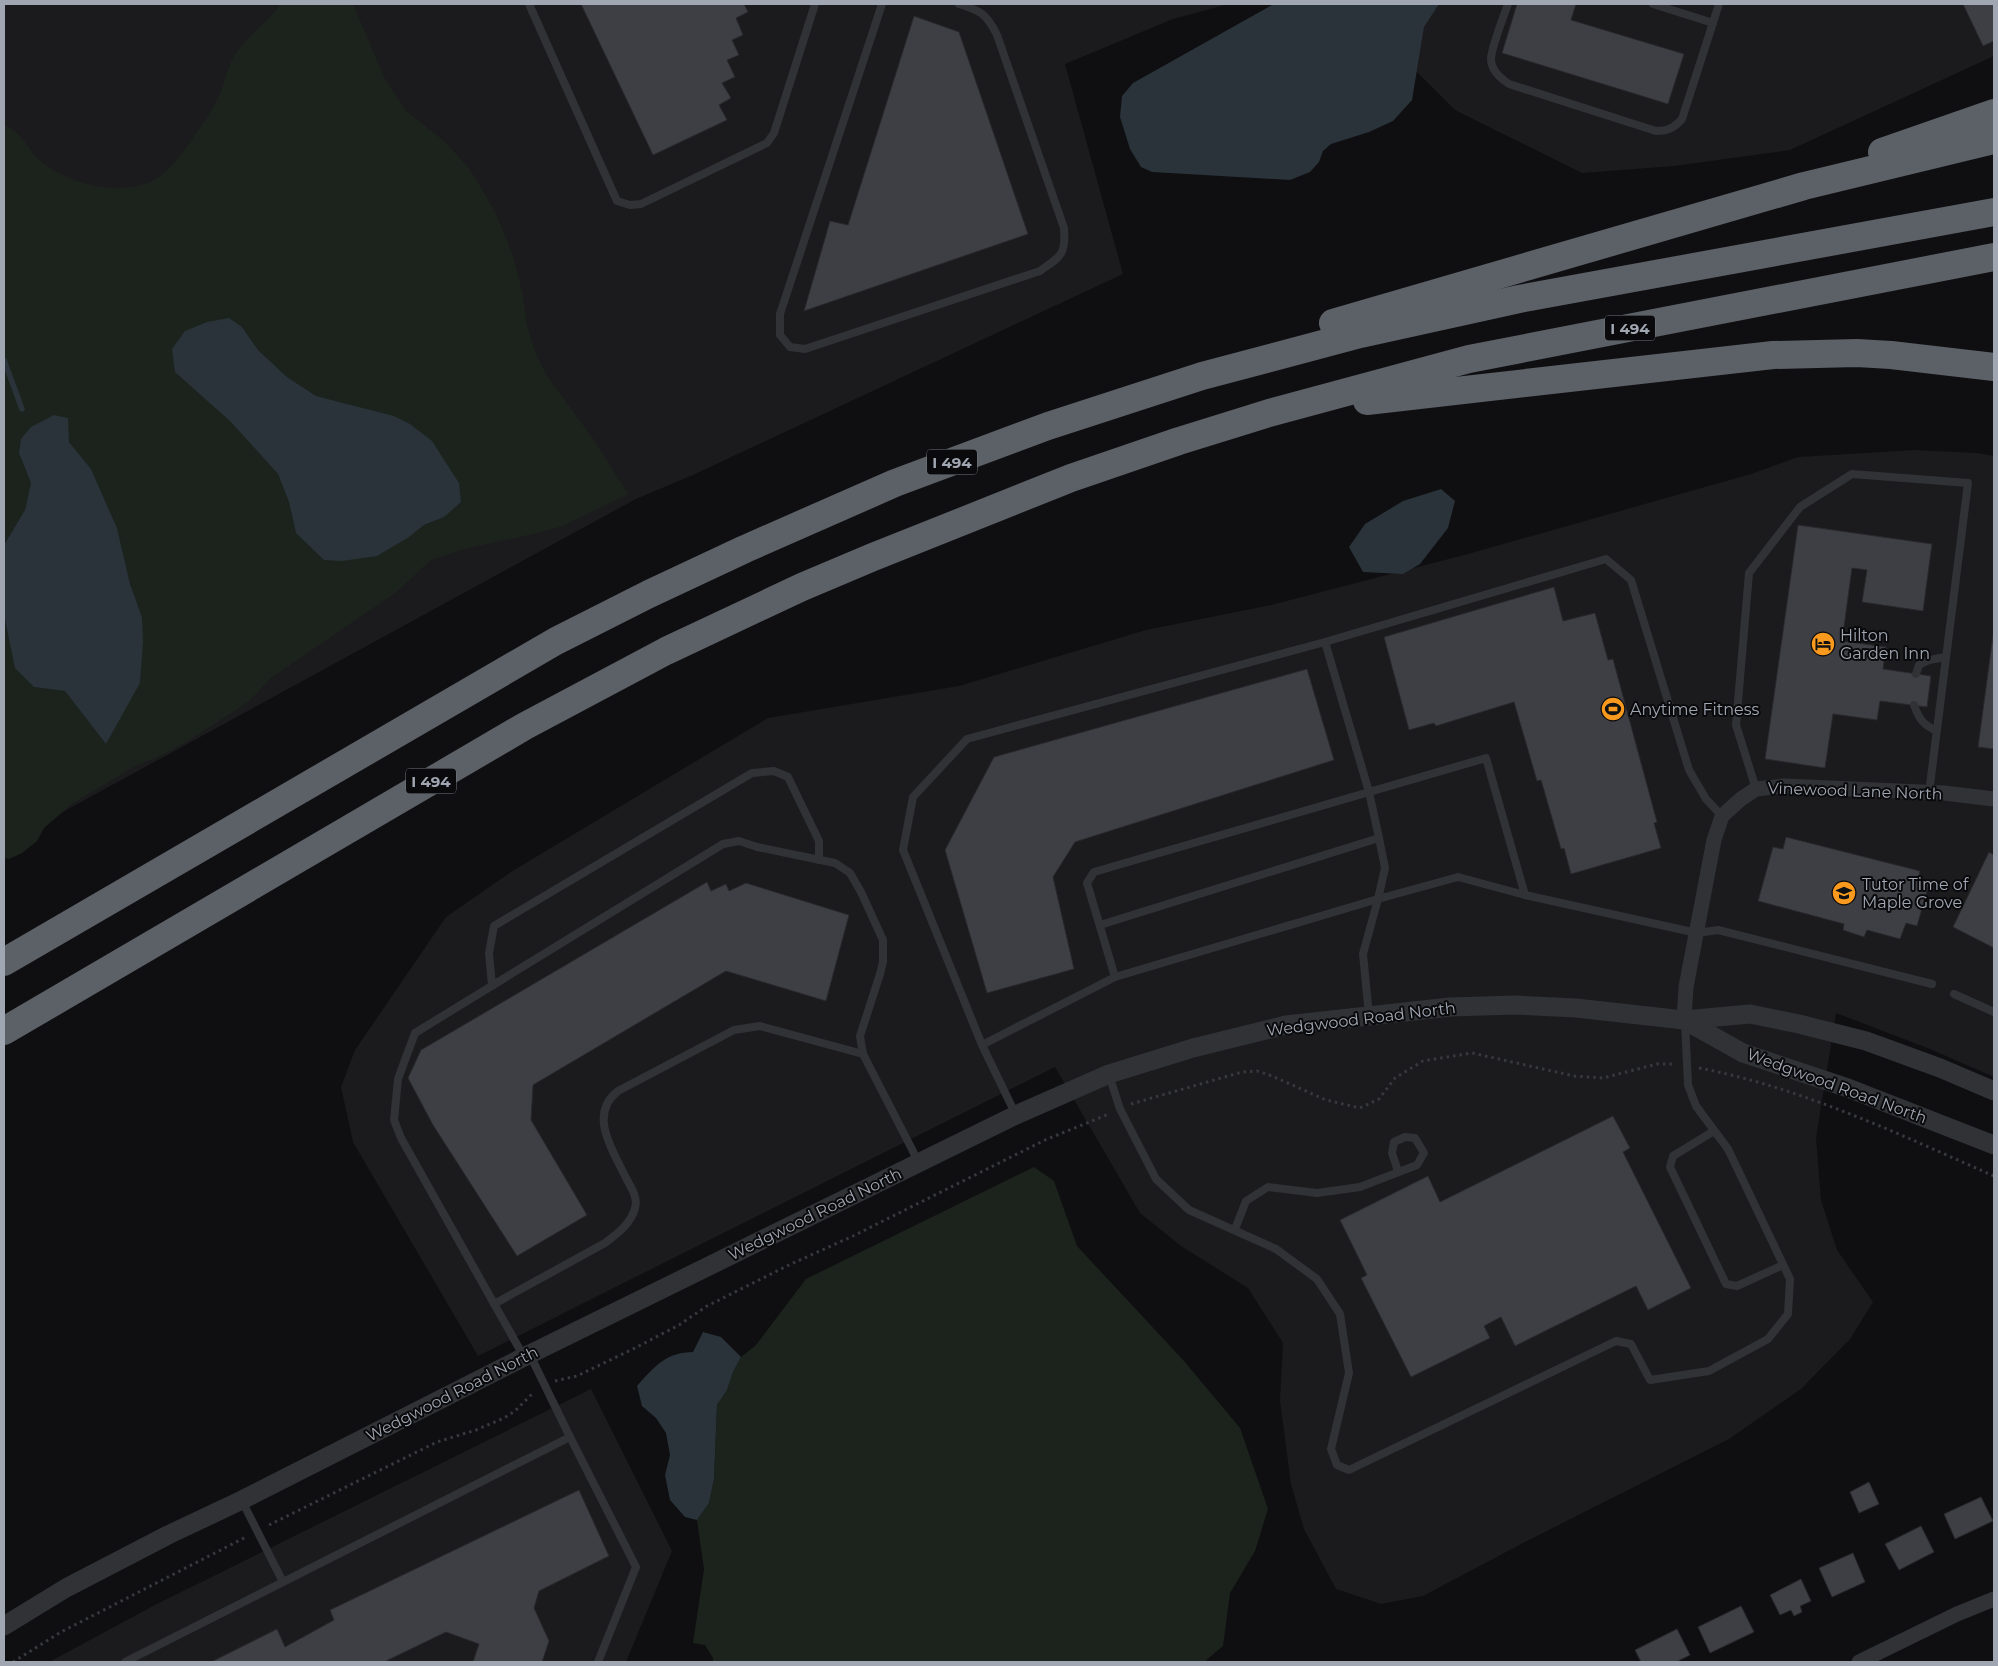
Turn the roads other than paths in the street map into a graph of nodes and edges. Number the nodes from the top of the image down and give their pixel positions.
1 (529, 4) edge
2 (815, 4) edge
3 (882, 4) edge
4 (958, 4) edge
5 (1508, 4) edge
6 (1653, 4) edge
7 (1719, 4) edge
8 (1713, 23) junction
9 (1994, 114) edge
10 (1994, 140) edge
11 (1804, 186) junction
12 (1994, 212) edge
13 (1994, 257) edge
14 (1994, 367) edge
15 (1269, 413) junction
16 (1009, 441) junction
17 (1324, 642) junction
18 (1946, 657) junction
19 (1916, 674) dead end
20 (1914, 705) dead end
21 (1937, 731) junction
22 (1756, 789) junction
23 (1369, 792) junction
24 (1929, 793) junction
25 (1994, 799) edge
26 (1722, 816) junction
27 (1379, 838) junction
28 (819, 860) junction
29 (1525, 895) junction
30 (1378, 899) junction
31 (1100, 925) junction
32 (1696, 933) junction
33 (4, 962) edge
34 (1115, 977) junction
35 (1932, 984) dead end
36 (492, 986) junction
37 (1954, 994) dead end
38 (1994, 1012) edge
39 (1369, 1015) junction
40 (1684, 1020) junction
41 (4, 1031) edge
42 (982, 1045) junction
43 (862, 1054) junction
44 (1109, 1074) junction
45 (1994, 1091) edge
46 (1016, 1115) junction
47 (1714, 1131) junction
48 (1994, 1144) edge
49 (919, 1163) junction
50 (1398, 1171) junction
51 (1235, 1229) junction
52 (1783, 1265) junction
53 (494, 1304) junction
54 (527, 1356) junction
55 (570, 1437) junction
56 (242, 1500) junction
57 (283, 1582) junction
58 (1994, 1599) edge
59 (4, 1626) edge
60 (125, 1662) edge
61 (598, 1662) edge
62 (1858, 1662) edge

1 - 2 lane
3 - 4 lane
5 - 8 lane
6 - 8 lane
7 - 8 lane
9 - 11 highway
10 - 11 highway
11 - 16 highway
12 - 16 highway, I 494
13 - 15 highway, I 494
14 - 15 highway
15 - 41 highway, I 494
16 - 33 highway, I 494
17 - 23 lane
17 - 26 lane
17 - 42 lane
18 - 19 lane
18 - 21 lane
18 - 22 lane
20 - 21 lane
21 - 24 lane
22 - 24 street, Vinewood Lane North
22 - 26 street, Vinewood Lane North
23 - 27 lane
23 - 29 lane
23 - 31 lane
24 - 25 street, Vinewood Lane North
26 - 32 street, Vinewood Lane North
27 - 30 lane
27 - 31 lane
28 - 36 lane
28 - 36 lane
28 - 43 lane
29 - 30 lane
29 - 32 lane
30 - 34 lane
30 - 39 lane
31 - 34 lane
32 - 35 lane
32 - 40 street, Vinewood Lane North
34 - 42 lane
36 - 53 lane
37 - 38 lane
39 - 40 street, Wedgwood Road North
39 - 44 street, Wedgwood Road North
40 - 45 street, Wedgwood Road North
40 - 47 lane
40 - 48 street, Wedgwood Road North
42 - 46 lane
43 - 49 lane
43 - 53 lane
44 - 46 street, Wedgwood Road North
44 - 51 lane
46 - 49 street, Wedgwood Road North
47 - 52 lane
47 - 52 lane
49 - 54 street, Wedgwood Road North
50 - 50 lane
50 - 51 lane
51 - 52 lane
53 - 54 lane
54 - 55 lane
54 - 56 street, Wedgwood Road North
55 - 57 lane
55 - 61 lane
56 - 57 lane
56 - 59 street, Wedgwood Road North
57 - 60 lane
58 - 62 street

